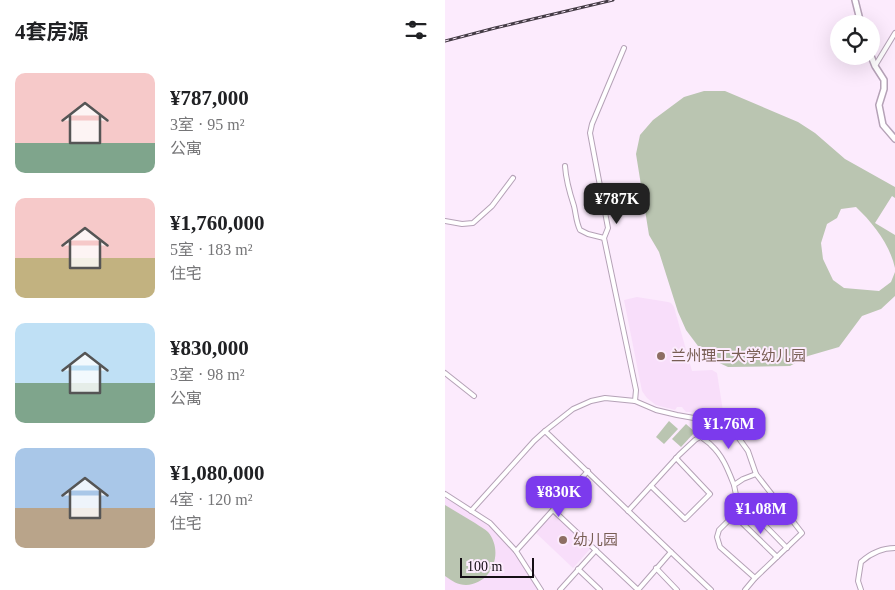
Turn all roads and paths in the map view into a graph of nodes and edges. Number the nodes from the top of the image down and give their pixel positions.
1 (855, 0) edge
2 (859, 15) edge
3 (895, 33) edge
4 (624, 48) dead end
5 (875, 66) joint
6 (895, 139) edge
7 (565, 166) dead end
8 (513, 178) dead end
9 (445, 221) edge
10 (604, 238) junction
11 (445, 373) edge
12 (474, 396) dead end
13 (635, 401) junction
14 (705, 420) junction
15 (545, 431) junction
16 (701, 436) junction
17 (676, 458) junction
18 (587, 471) junction
19 (756, 474) junction
20 (735, 485) junction
21 (651, 486) junction
22 (445, 494) edge
23 (740, 504) junction
24 (553, 510) junction
25 (628, 511) junction
26 (471, 512) junction
27 (734, 514) junction
28 (787, 548) junction
29 (895, 548) edge
30 (516, 550) junction
31 (596, 550) junction
32 (671, 552) junction
33 (777, 557) junction
34 (656, 568) junction
35 (578, 569) junction
36 (755, 578) junction
37 (564, 589) edge
38 (541, 590) edge
39 (600, 590) edge
40 (677, 590) edge
41 (711, 590) edge
42 (745, 590) edge
43 (861, 590) edge

1 - 2 street
3 - 5 street
4 - 10 street
5 - 6 street
7 - 10 street
8 - 9 street
10 - 13 street
11 - 12 street
13 - 14 street
13 - 15 street
14 - 16 street
14 - 19 street
15 - 18 street
15 - 26 street
16 - 17 street
16 - 20 street
17 - 21 street
17 - 21 street
18 - 24 street
18 - 25 street
19 - 20 street
19 - 28 street
20 - 23 street
21 - 25 street
22 - 26 street
23 - 27 street
23 - 28 street
24 - 30 street
24 - 31 street
25 - 32 street
26 - 30 street
27 - 33 street
27 - 36 street
28 - 33 street
29 - 43 street
30 - 38 street
31 - 34 street
31 - 35 street
32 - 34 street
32 - 41 street
33 - 36 street
34 - 40 street
35 - 37 street
35 - 39 street
36 - 42 street

